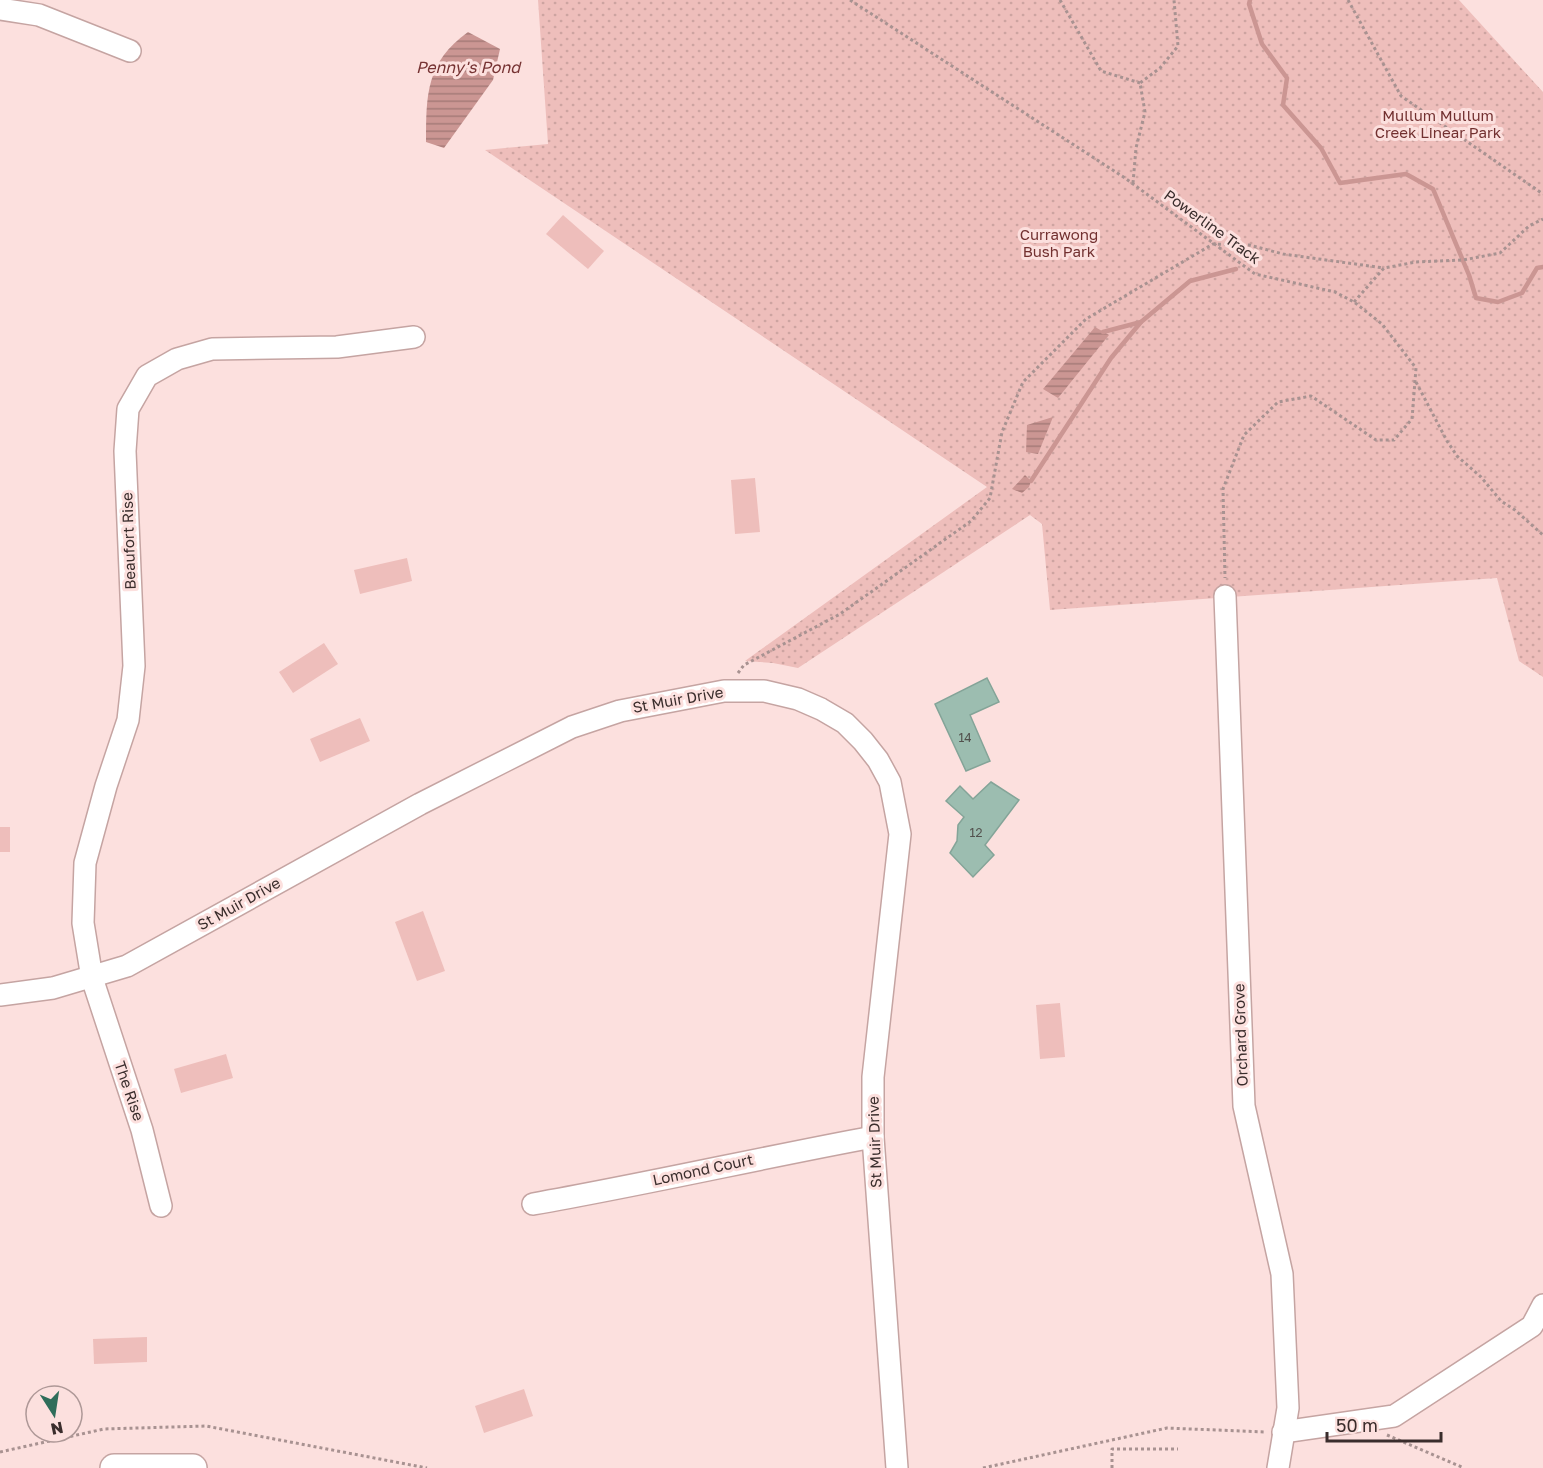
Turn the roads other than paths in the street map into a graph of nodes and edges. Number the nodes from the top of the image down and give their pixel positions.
1 (0, 9) edge
2 (130, 51) dead end
3 (414, 337) dead end
4 (1225, 596) road end
5 (92, 978) junction
6 (0, 995) edge
7 (873, 1137) junction
8 (533, 1204) dead end
9 (161, 1206) dead end
10 (1543, 1305) edge
11 (1283, 1432) junction
12 (114, 1468) edge
13 (193, 1468) edge
14 (897, 1468) edge
15 (1278, 1468) edge

1 - 2 street
3 - 5 street, Beaufort Rise
4 - 11 street, Orchard Grove
5 - 6 street, St Muir Drive
5 - 7 street, St Muir Drive
5 - 9 street, The Rise
7 - 8 street, Lomond Court
7 - 14 street, St Muir Drive
10 - 11 street
11 - 15 street, Orchard Grove
12 - 13 main road

